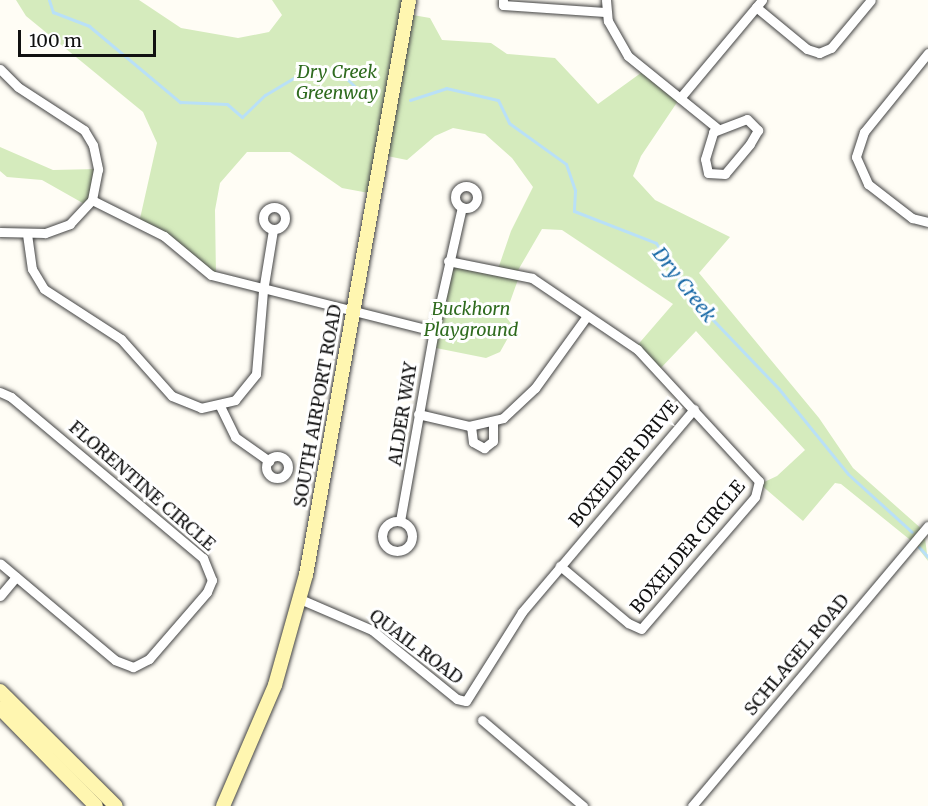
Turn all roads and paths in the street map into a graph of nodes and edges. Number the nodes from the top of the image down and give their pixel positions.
1 (409, 0) edge
2 (503, 0) edge
3 (606, 0) edge
4 (871, 0) edge
5 (759, 3) edge
6 (605, 12) junction
7 (928, 53) edge
8 (0, 69) edge
9 (680, 98) junction
10 (717, 128) junction
11 (92, 200) junction
12 (462, 207) dead end
13 (928, 222) edge
14 (273, 230) dead end
15 (0, 232) edge
16 (27, 234) junction
17 (448, 261) junction
18 (263, 291) junction
19 (352, 311) junction
20 (587, 316) junction
21 (434, 331) junction
22 (0, 392) edge
23 (220, 406) junction
24 (694, 409) junction
25 (418, 414) junction
26 (493, 422) junction
27 (471, 426) junction
28 (269, 461) dead end
29 (400, 521) dead end
30 (928, 526) edge
31 (0, 563) edge
32 (560, 566) junction
33 (16, 577) junction
34 (0, 596) edge
35 (300, 599) junction
36 (0, 691) edge
37 (474, 691) joint
38 (0, 708) edge
39 (482, 720) dead end
40 (96, 806) edge
41 (116, 806) edge
42 (223, 806) edge
43 (583, 806) edge
44 (692, 806) edge

1 - 19 main road, SOUTH AIRPORT ROAD
2 - 6 street
3 - 6 street
4 - 5 street
5 - 9 street
6 - 9 street
7 - 13 street
8 - 11 street
9 - 10 street
10 - 10 street
11 - 16 street
11 - 18 street
12 - 17 street, ALDER WAY
14 - 18 street
15 - 16 street
16 - 23 street
17 - 20 street, BOXELDER DRIVE
17 - 21 street, ALDER WAY
18 - 19 street
18 - 23 street
19 - 21 street
19 - 35 main road, SOUTH AIRPORT ROAD
20 - 24 street, BOXELDER DRIVE
20 - 26 street
21 - 25 street, ALDER WAY
22 - 33 street, FLORENTINE CIRCLE
23 - 28 street
24 - 32 street, BOXELDER DRIVE
24 - 32 street, BOXELDER CIRCLE
25 - 27 street
25 - 29 street, ALDER WAY
26 - 27 street
26 - 27 street
30 - 44 street, SCHLAGEL ROAD
31 - 33 street
32 - 37 street, BOXELDER DRIVE
33 - 34 street
35 - 37 street, QUAIL ROAD
35 - 42 main road, SOUTH AIRPORT ROAD
36 - 41 main road
38 - 40 main road
39 - 43 street

